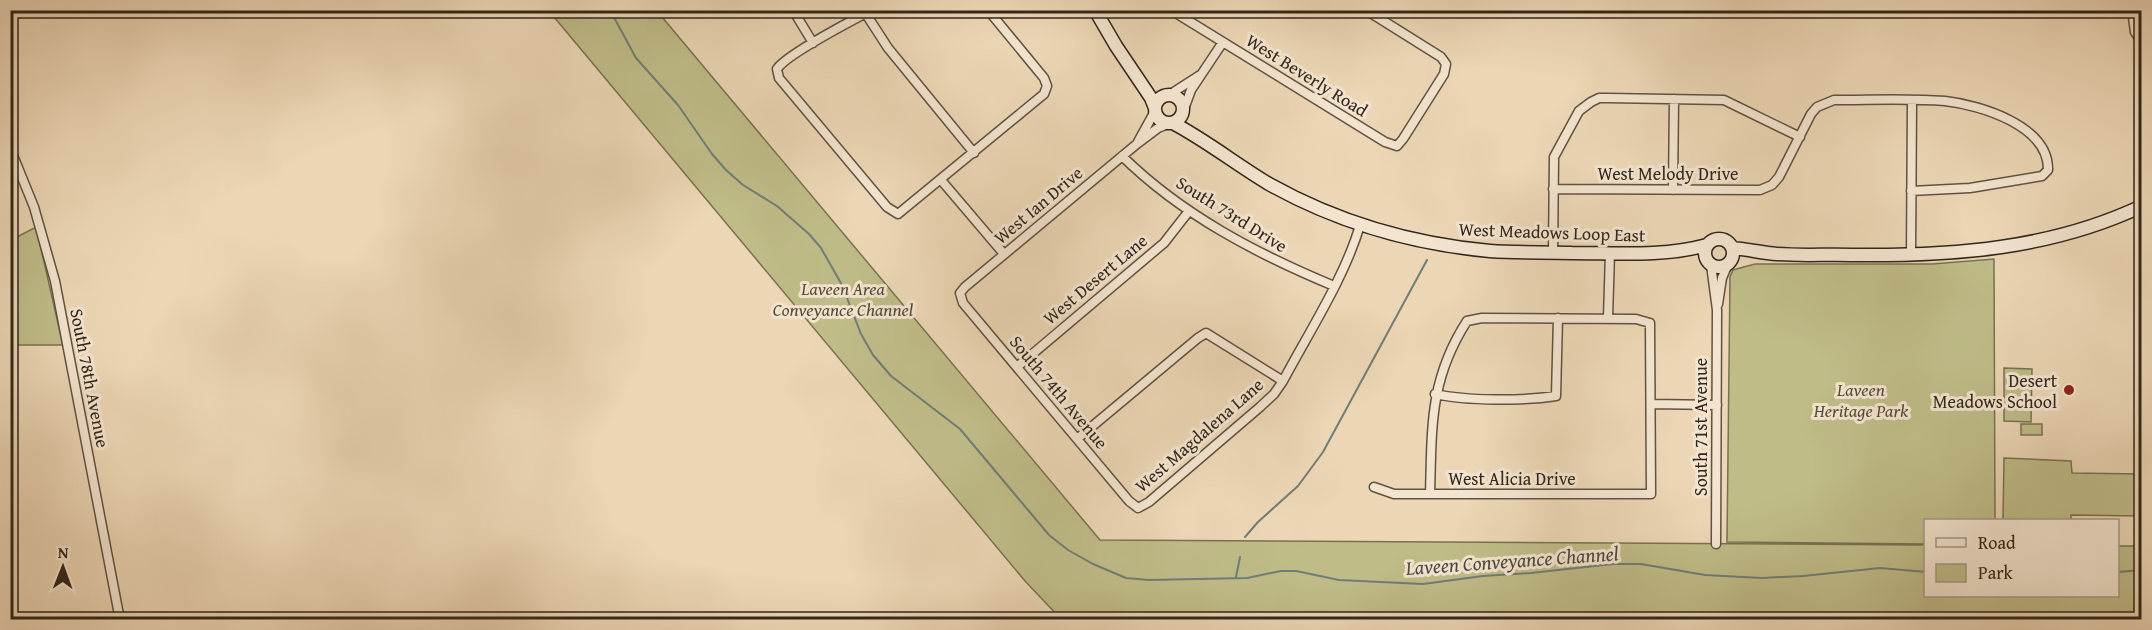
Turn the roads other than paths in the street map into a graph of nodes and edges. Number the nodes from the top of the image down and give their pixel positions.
1 (793, 10) edge
2 (988, 10) edge
3 (1095, 10) edge
4 (1171, 10) edge
5 (1366, 10) edge
6 (2132, 10) edge
7 (869, 12) edge
8 (1223, 42) junction
9 (2142, 42) edge
10 (813, 43) junction
11 (1136, 74) junction
12 (1200, 75) junction
13 (1167, 95) junction
14 (1674, 99) junction
15 (1912, 100) junction
16 (1155, 110) junction
17 (1184, 111) junction
18 (1171, 123) junction
19 (1800, 137) junction
20 (1138, 143) junction
21 (1211, 145) junction
22 (10, 148) edge
23 (974, 153) junction
24 (1122, 156) junction
25 (941, 180) junction
26 (1553, 189) junction
27 (1673, 190) junction
28 (1911, 191) junction
29 (2142, 206) edge
30 (1189, 210) junction
31 (1360, 225) junction
32 (1707, 245) junction
33 (1553, 252) junction
34 (1610, 253) junction
35 (1663, 253) junction
36 (1004, 255) junction
37 (1911, 255) junction
38 (1730, 257) junction
39 (1709, 264) junction
40 (1334, 286) junction
41 (960, 293) joint
42 (1717, 310) junction
43 (1558, 318) junction
44 (1608, 318) junction
45 (1017, 367) junction
46 (1283, 381) junction
47 (1435, 394) junction
48 (1652, 404) junction
49 (1717, 405) junction
50 (1077, 439) junction
51 (1374, 487) dead end
52 (1430, 494) junction
53 (1138, 508) joint
54 (1716, 544) dead end
55 (120, 620) edge

1 - 10 street
2 - 23 street
3 - 11 street
4 - 8 street, West Beverly Road
5 - 8 street, West Beverly Road
6 - 9 street
7 - 10 street
7 - 23 street
8 - 12 street
10 - 25 street
11 - 13 street
11 - 16 street
12 - 13 street
12 - 17 street
13 - 16 street
13 - 17 street
14 - 19 street
14 - 26 street
14 - 27 street
15 - 19 street
15 - 28 street
15 - 28 street
16 - 18 street
16 - 20 street, West Ian Drive
17 - 18 street
17 - 21 street
18 - 20 street, West Ian Drive
18 - 21 street
19 - 27 street, West Melody Drive
20 - 24 street, West Ian Drive
21 - 31 street, West Meadows Loop East
22 - 55 street, South 78th Avenue
23 - 25 street
24 - 30 street, South 73rd Drive
24 - 36 street, West Ian Drive
25 - 36 street
26 - 27 street, West Melody Drive
26 - 33 street
28 - 37 street
29 - 37 street
30 - 40 street, South 73rd Drive
30 - 45 street, West Desert Lane
31 - 33 street, West Meadows Loop East
31 - 40 street, West Magdalena Lane
32 - 35 street
32 - 38 street
32 - 39 street
33 - 34 street, West Meadows Loop East
34 - 35 street, West Meadows Loop East
34 - 44 street
35 - 39 street
36 - 41 street, West Ian Drive
37 - 38 street
38 - 39 street
38 - 42 street, South 71st Avenue
39 - 42 street, South 71st Avenue
40 - 46 street, West Magdalena Lane
41 - 45 street, South 74th Avenue
42 - 49 street, South 71st Avenue
43 - 44 street
43 - 47 street
43 - 47 street
44 - 48 street
45 - 50 street, South 74th Avenue
46 - 50 street
46 - 53 street, West Magdalena Lane
47 - 52 street
48 - 49 street
48 - 52 street, West Alicia Drive
49 - 54 street, South 71st Avenue
50 - 53 street, South 74th Avenue
51 - 52 street, West Alicia Drive

